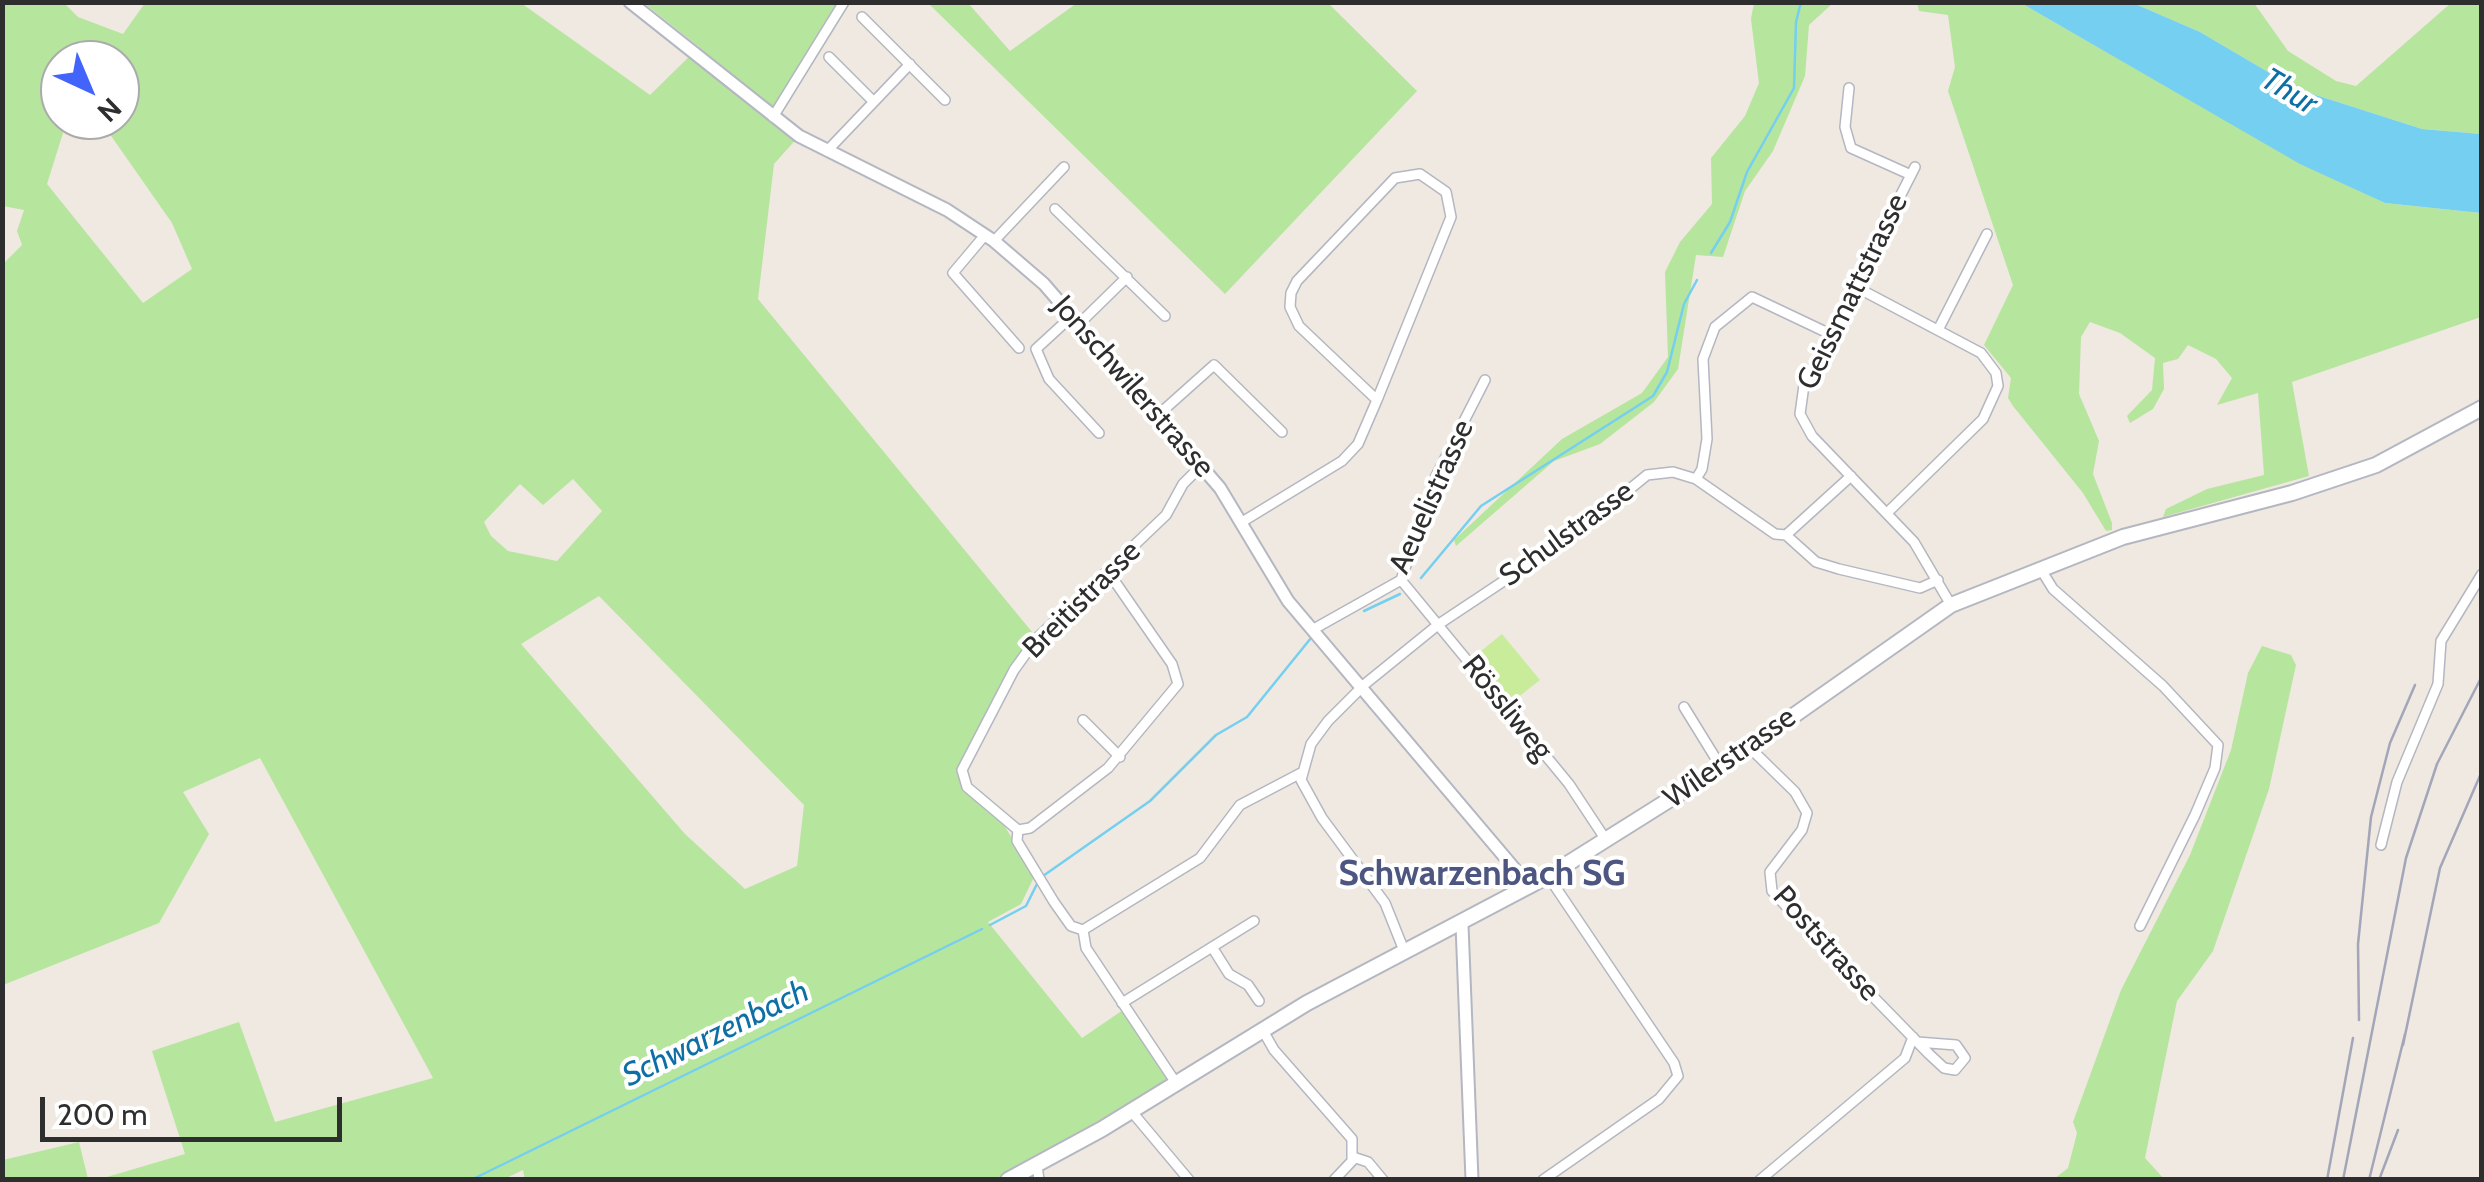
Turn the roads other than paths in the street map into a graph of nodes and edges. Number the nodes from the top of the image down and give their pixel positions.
1 (630, 2) edge
2 (844, 2) edge
3 (862, 17) dead end
4 (829, 57) dead end
5 (910, 64) junction
6 (1849, 88) dead end
7 (944, 100) dead end
8 (873, 101) junction
9 (772, 116) junction
10 (826, 151) junction
11 (1064, 167) dead end
12 (1055, 208) dead end
13 (1987, 234) dead end
14 (989, 238) junction
15 (1127, 277) junction
16 (1854, 286) junction
17 (1165, 316) dead end
18 (1076, 319) junction
19 (1938, 330) junction
20 (1830, 334) junction
21 (1019, 348) dead end
22 (1485, 380) dead end
23 (1377, 400) junction
24 (2482, 408) edge
25 (1158, 415) junction
26 (1282, 432) dead end
27 (1099, 433) dead end
28 (1202, 466) junction
29 (1851, 476) junction
30 (1696, 479) junction
31 (1888, 513) junction
32 (1242, 522) junction
33 (1786, 536) junction
34 (2040, 568) junction
35 (1109, 573) junction
36 (2482, 574) edge
37 (1401, 580) junction
38 (1938, 580) junction
39 (1952, 605) junction
40 (1439, 624) junction
41 (1312, 630) junction
42 (1361, 688) junction
43 (1684, 707) dead end
44 (1083, 720) dead end
45 (1749, 747) junction
46 (1120, 757) junction
47 (1721, 767) junction
48 (1301, 772) junction
49 (1018, 830) junction
50 (1606, 840) junction
51 (2381, 845) dead end
52 (1548, 876) junction
53 (1530, 887) junction
54 (1254, 920) dead end
55 (1462, 924) junction
56 (2140, 926) dead end
57 (1083, 930) junction
58 (1212, 947) junction
59 (1405, 953) junction
60 (1259, 1001) dead end
61 (1122, 1003) junction
62 (1262, 1029) junction
63 (1915, 1040) junction
64 (1176, 1083) junction
65 (1132, 1112) junction
66 (1353, 1157) junction
67 (1038, 1172) edge
68 (1008, 1180) edge
69 (1190, 1180) edge
70 (1334, 1180) edge
71 (1382, 1180) edge
72 (1472, 1180) edge
73 (1543, 1180) edge
74 (1760, 1180) edge

1 - 9 street, Jonschwilerstrasse
2 - 9 street
3 - 5 street
4 - 8 street
5 - 7 street
5 - 8 street
6 - 16 street, Geissmattstrasse
8 - 10 street
9 - 10 street, Jonschwilerstrasse
10 - 14 street, Jonschwilerstrasse
11 - 14 street
12 - 15 street
13 - 19 street
14 - 18 street, Jonschwilerstrasse
14 - 21 street
15 - 17 street
15 - 18 street
16 - 19 street
16 - 20 street, Geissmattstrasse
18 - 25 street, Jonschwilerstrasse
18 - 27 street
19 - 31 street
20 - 29 street, Geissmattstrasse
20 - 30 street
22 - 37 street, Aeuelistrasse
23 - 23 street
23 - 32 street
24 - 34 main road, Wilerstrasse
25 - 26 street
25 - 28 street, Jonschwilerstrasse
28 - 32 street, Jonschwilerstrasse
28 - 35 street, Breitistrasse
29 - 31 street, Geissmattstrasse
29 - 33 street
30 - 33 street
30 - 40 street, Schulstrasse
31 - 38 street, Geissmattstrasse
32 - 41 street, Jonschwilerstrasse
33 - 38 street
34 - 39 main road, Wilerstrasse
34 - 56 street
35 - 46 street
35 - 49 street, Breitistrasse
36 - 51 street
37 - 40 street, Rössliweg
37 - 41 street, Aeuelistrasse
38 - 39 street, Geissmattstrasse
39 - 45 main road, Wilerstrasse
40 - 42 street, Schulstrasse
40 - 50 street, Rössliweg
41 - 42 street, Jonschwilerstrasse
42 - 48 street, Schulstrasse
42 - 53 street, Jonschwilerstrasse
43 - 47 street
44 - 46 street
45 - 47 main road, Wilerstrasse
45 - 63 street, Poststrasse
46 - 49 street
47 - 50 main road, Wilerstrasse
48 - 57 street
48 - 59 street
49 - 57 street, Breitistrasse
50 - 52 main road, Wilerstrasse
52 - 53 main road, Wilerstrasse
52 - 73 street
53 - 55 main road, Wilerstrasse
54 - 58 street
55 - 59 main road, Wilerstrasse
55 - 72 street
57 - 61 street, Breitistrasse
58 - 60 street
58 - 61 street
59 - 62 main road, Wilerstrasse
61 - 64 street, Breitistrasse
62 - 64 main road, Wilerstrasse
62 - 66 street
63 - 63 street, Poststrasse
63 - 74 street
64 - 65 main road, Wilerstrasse
65 - 67 main road, Wilerstrasse
65 - 69 street
66 - 70 street
66 - 71 street
67 - 68 main road, Wilerstrasse

